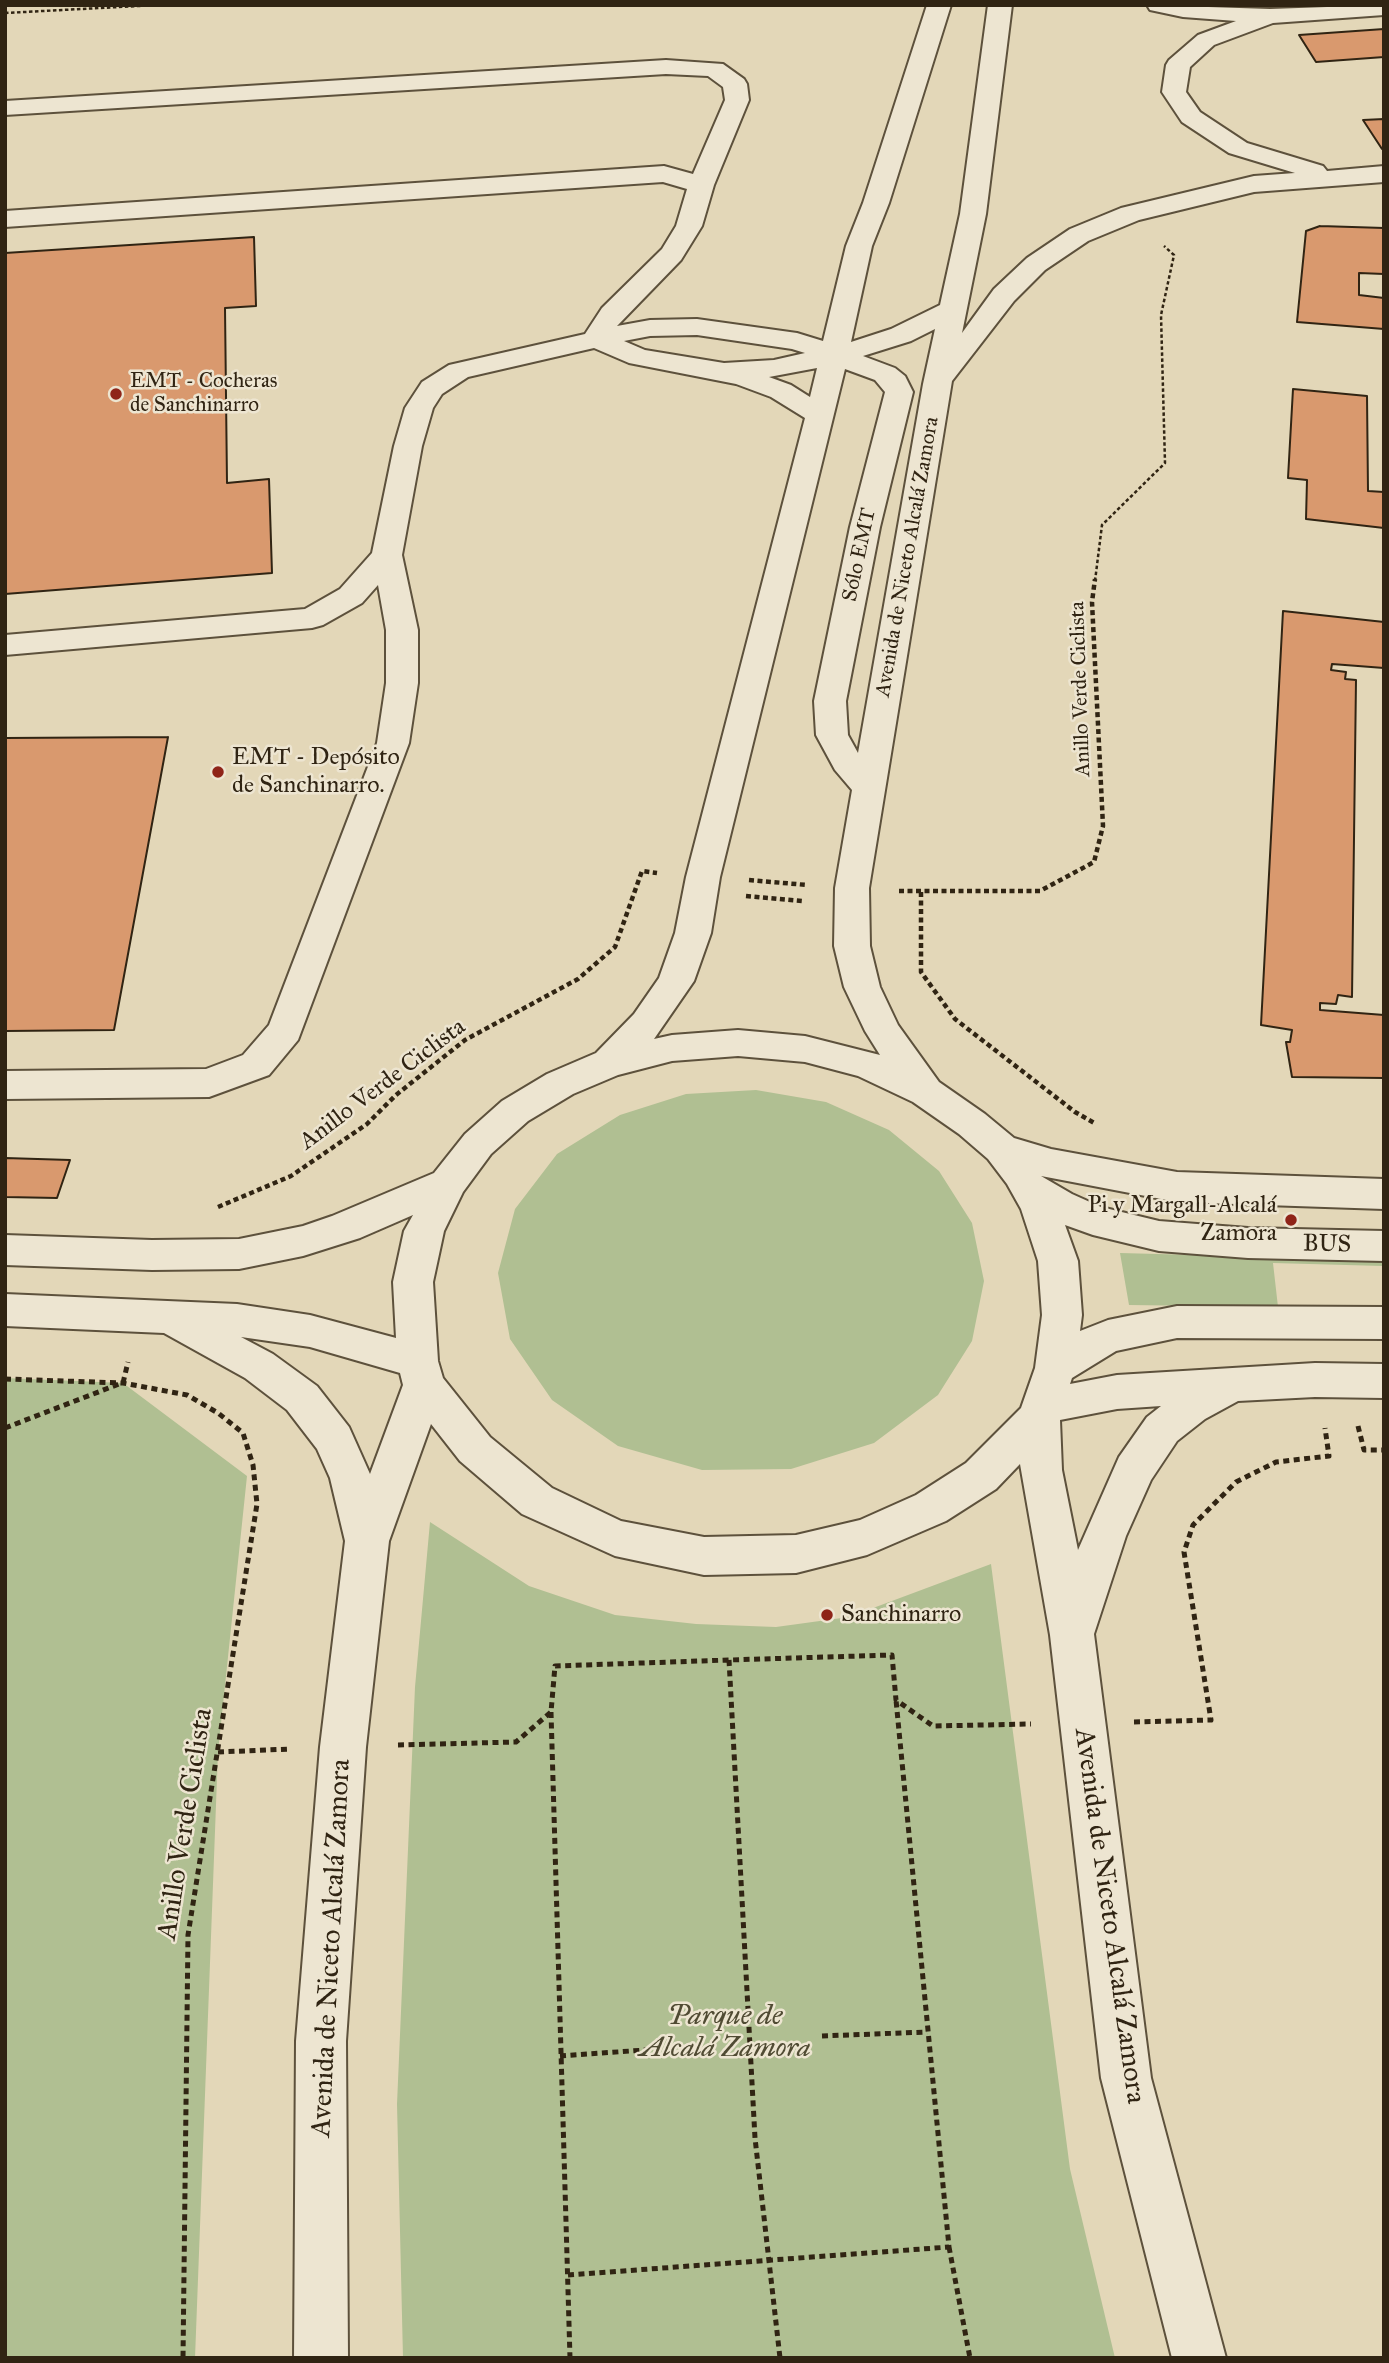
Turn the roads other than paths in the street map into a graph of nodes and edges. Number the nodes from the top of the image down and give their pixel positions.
1 (939, 5) edge
2 (1000, 5) edge
3 (1158, 5) edge
4 (1384, 8) edge
5 (1270, 16) junction
6 (5, 108) edge
7 (1384, 174) edge
8 (1335, 178) junction
9 (701, 185) junction
10 (1384, 185) edge
11 (5, 219) edge
12 (953, 309) junction
13 (595, 340) junction
14 (834, 355) junction
15 (724, 371) junction
16 (937, 384) junction
17 (820, 415) junction
18 (387, 555) junction
19 (5, 645) edge
20 (868, 787) junction
21 (609, 1063) junction
22 (5, 1085) edge
23 (926, 1092) junction
24 (1001, 1149) junction
25 (448, 1183) junction
26 (1029, 1189) junction
27 (1384, 1194) edge
28 (1384, 1246) edge
29 (5, 1250) edge
30 (5, 1310) edge
31 (170, 1318) junction
32 (1384, 1323) edge
33 (421, 1373) junction
34 (1384, 1381) edge
35 (1245, 1384) junction
36 (1045, 1397) junction
37 (368, 1541) junction
38 (1072, 1635) junction
39 (321, 2358) edge
40 (1199, 2358) edge

1 - 14 street
2 - 12 street, Avenida de Niceto Alcalá Zamora
3 - 5 street
4 - 5 street
5 - 8 street
6 - 9 street
7 - 8 street
8 - 10 street
8 - 16 street
9 - 11 street
9 - 13 street
12 - 14 street
12 - 16 street, Avenida de Niceto Alcalá Zamora
13 - 14 street, Sólo EMT
13 - 15 street
13 - 18 street, Sólo EMT
14 - 15 street
14 - 17 street
14 - 20 street, Sólo EMT
15 - 17 street
16 - 20 street, Avenida de Niceto Alcalá Zamora
17 - 21 street
18 - 19 street
18 - 22 street
20 - 23 street, Avenida de Niceto Alcalá Zamora
21 - 23 street
21 - 25 street
23 - 24 street
24 - 26 street, Avenida de Niceto Alcalá Zamora
24 - 27 street
25 - 29 street
25 - 33 street
26 - 28 street, BUS
26 - 36 street, Avenida de Niceto Alcalá Zamora
30 - 31 street
31 - 33 street
31 - 37 street, Avenida de Niceto Alcalá Zamora
32 - 36 street
33 - 36 street
33 - 37 street, Avenida de Niceto Alcalá Zamora
34 - 35 street
35 - 36 street
35 - 38 street, Avenida de Niceto Alcalá Zamora
36 - 38 street, Avenida de Niceto Alcalá Zamora
37 - 39 street, Avenida de Niceto Alcalá Zamora
38 - 40 street, Avenida de Niceto Alcalá Zamora

